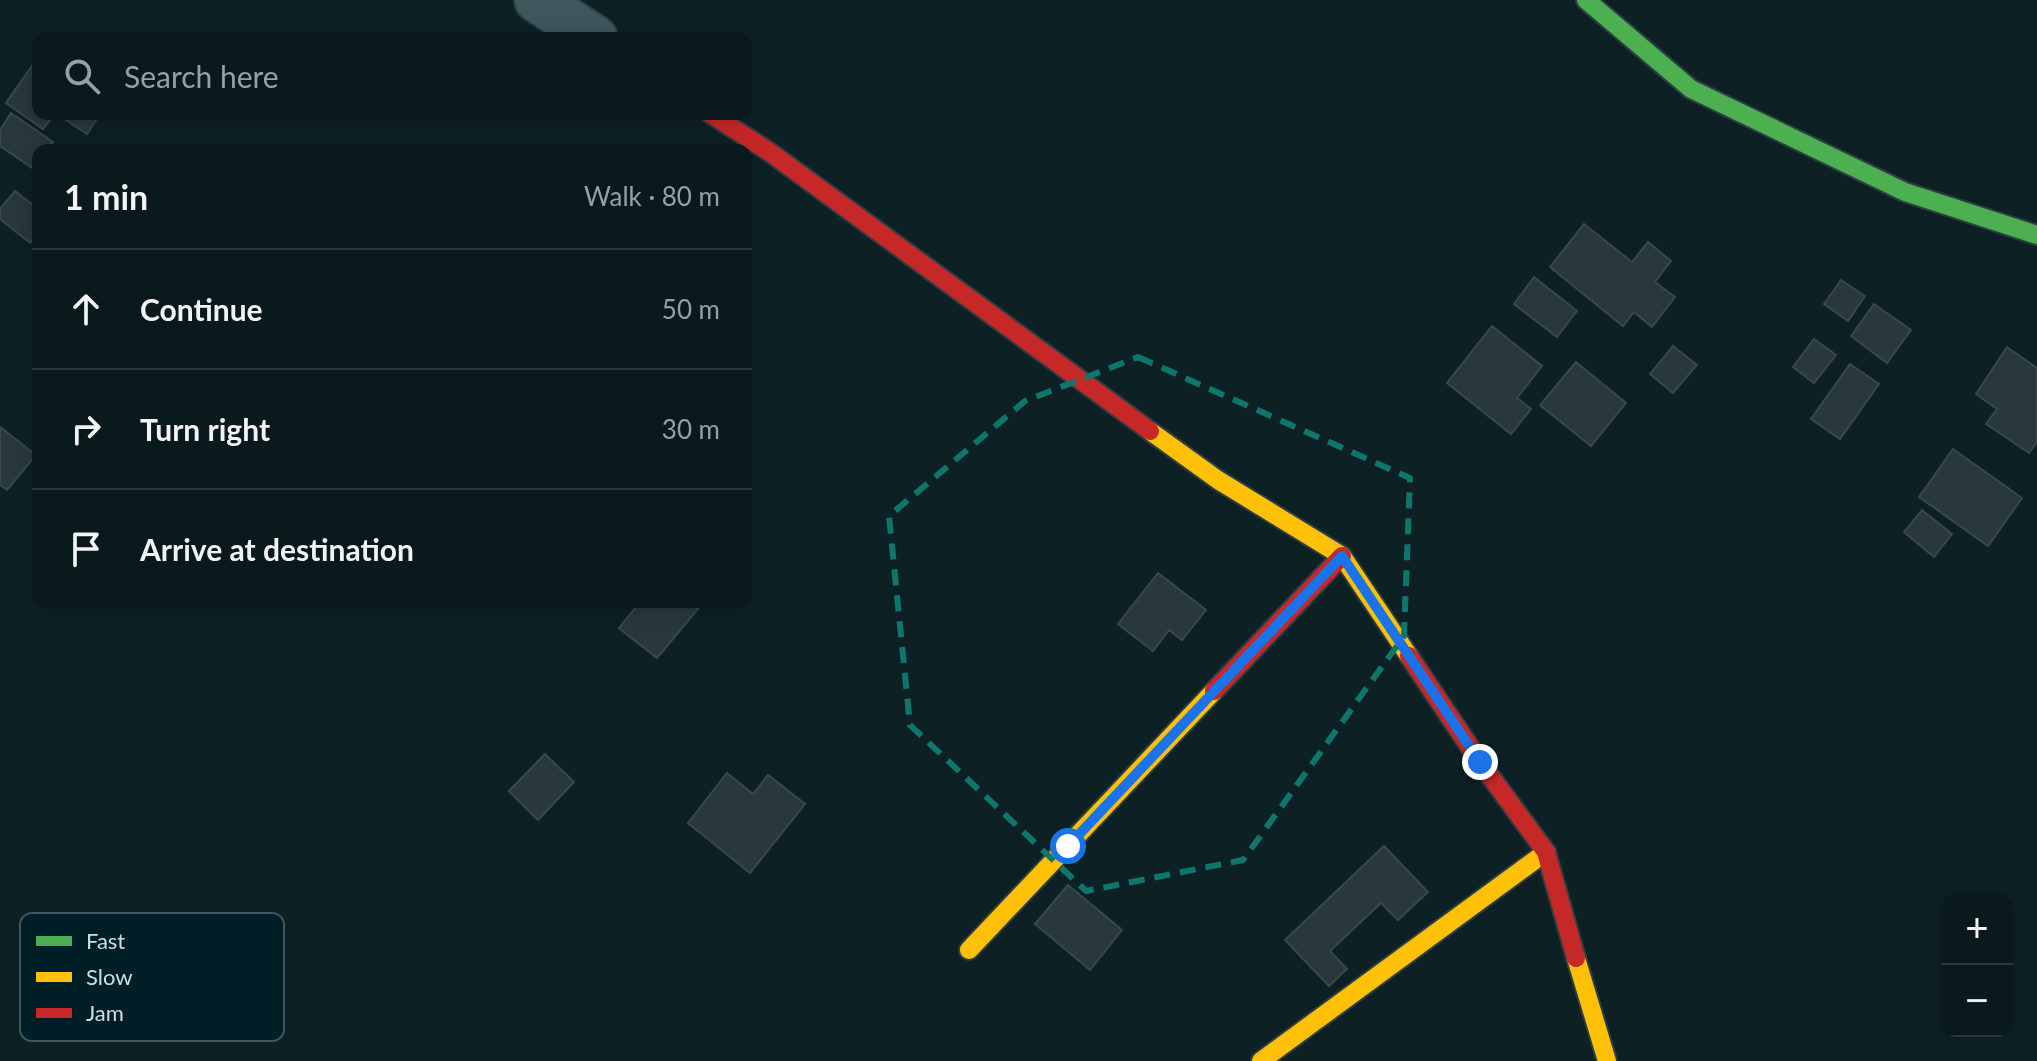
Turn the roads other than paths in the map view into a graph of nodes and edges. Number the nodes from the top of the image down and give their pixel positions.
1 (537, 0) edge
2 (1586, 0) edge
3 (586, 32) edge
4 (720, 120) edge
5 (2037, 235) edge
6 (1342, 556) junction
7 (1546, 852) junction
8 (969, 950) dead end
9 (1261, 1061) edge
10 (1607, 1061) edge

1 - 3 street
2 - 5 street
4 - 6 street
6 - 7 street
6 - 8 street
7 - 9 street
7 - 10 street

